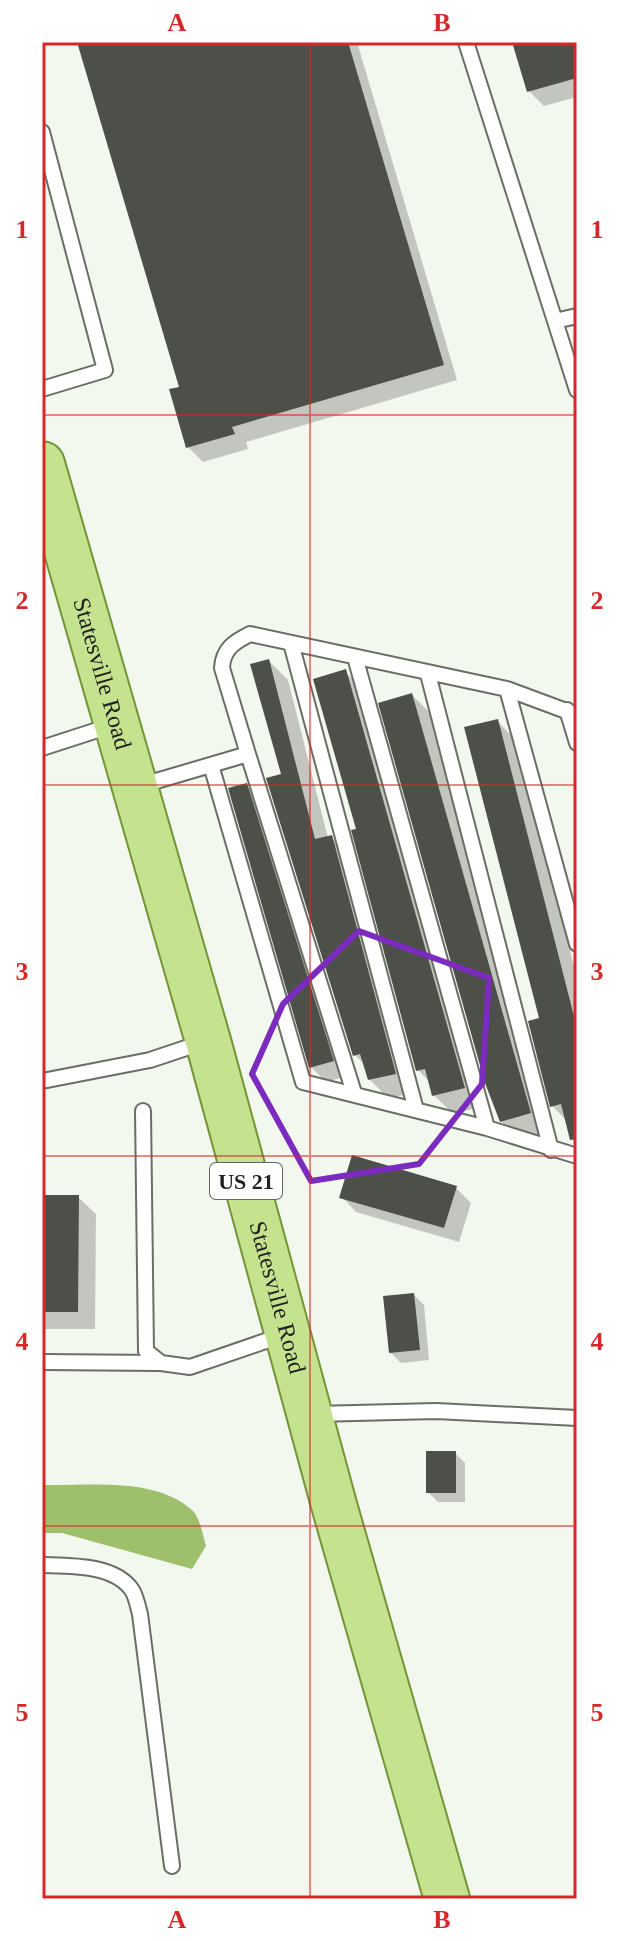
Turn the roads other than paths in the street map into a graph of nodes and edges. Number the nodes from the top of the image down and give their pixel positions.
1 (466, 42) edge
2 (42, 132) edge
3 (577, 316) edge
4 (555, 321) junction
5 (42, 389) edge
6 (577, 390) edge
7 (42, 464) edge
8 (291, 643) junction
9 (355, 657) junction
10 (428, 674) junction
11 (507, 689) junction
12 (572, 712) edge
13 (117, 724) junction
14 (577, 743) edge
15 (42, 748) edge
16 (248, 754) junction
17 (211, 765) junction
18 (135, 788) junction
19 (577, 944) edge
20 (208, 1041) junction
21 (42, 1081) edge
22 (354, 1093) junction
23 (416, 1110) junction
24 (143, 1111) dead end
25 (487, 1128) junction
26 (551, 1150) junction
27 (577, 1156) edge
28 (287, 1334) junction
29 (42, 1362) edge
30 (161, 1363) junction
31 (309, 1414) junction
32 (577, 1418) edge
33 (42, 1565) edge
34 (172, 1866) dead end
35 (447, 1899) edge

1 - 4 lane
2 - 5 lane
3 - 4 lane
4 - 6 lane
7 - 13 main road, Statesville Road / US 21
8 - 9 lane
8 - 16 lane
8 - 23 lane
9 - 10 lane
9 - 25 lane
10 - 11 lane
10 - 26 lane
11 - 12 lane
11 - 19 lane
12 - 14 lane
13 - 15 lane
13 - 18 main road, Statesville Road / US 21
16 - 17 lane
16 - 22 lane
17 - 18 lane
17 - 22 lane
18 - 20 main road, Statesville Road / US 21
20 - 21 lane
20 - 28 main road, Statesville Road / US 21
22 - 23 lane
23 - 25 lane
24 - 30 lane
25 - 26 lane
26 - 27 lane
28 - 30 lane
28 - 31 main road, Statesville Road / US 21
29 - 30 lane
31 - 32 lane
31 - 35 main road, Statesville Road / US 21
33 - 34 lane

